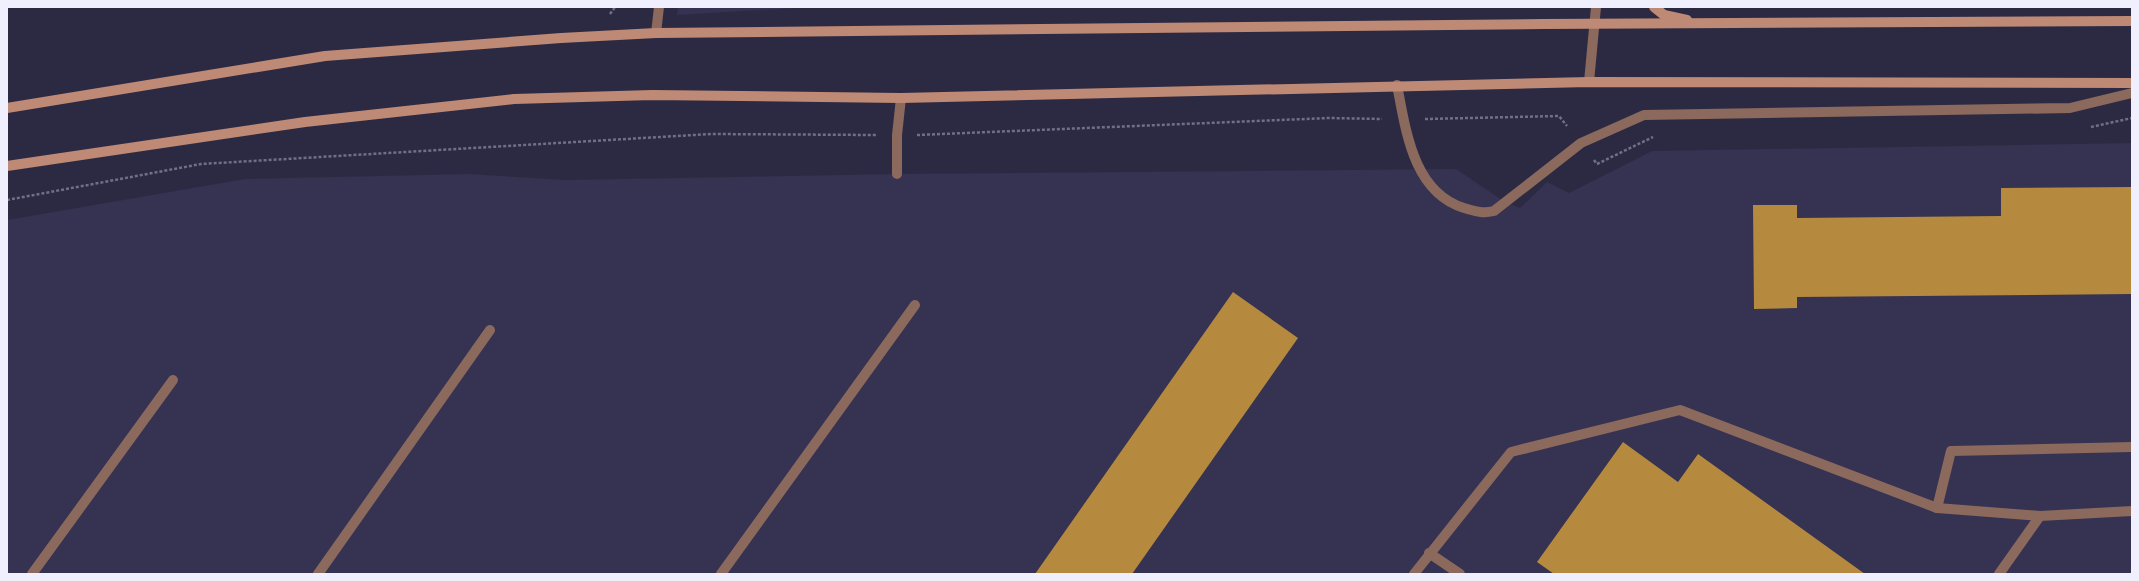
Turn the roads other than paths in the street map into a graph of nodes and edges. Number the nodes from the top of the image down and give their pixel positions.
1 (659, 7) edge
2 (1596, 7) edge
3 (1654, 7) edge
4 (2132, 21) edge
5 (1595, 24) junction
6 (1706, 24) junction
7 (656, 33) junction
8 (1590, 82) junction
9 (2132, 83) edge
10 (1396, 85) junction
11 (2132, 93) edge
12 (901, 98) junction
13 (7, 108) edge
14 (7, 166) edge
15 (897, 174) dead end
16 (915, 306) dead end
17 (490, 330) dead end
18 (174, 380) dead end
19 (2132, 447) edge
20 (1937, 508) junction
21 (2132, 511) edge
22 (2040, 516) junction
23 (1429, 553) junction
24 (32, 574) edge
25 (318, 574) edge
26 (721, 574) edge
27 (1414, 574) edge
28 (1460, 574) edge
29 (1999, 574) edge

1 - 7 street
2 - 5 street
3 - 6 main road
4 - 6 main road
5 - 6 main road
5 - 7 main road
5 - 8 street
7 - 13 main road
8 - 9 main road
8 - 10 main road
10 - 11 street
10 - 12 main road
12 - 14 main road
12 - 15 street
16 - 26 street
17 - 25 street
18 - 24 street
19 - 20 street
20 - 22 street
20 - 23 street
21 - 22 street
22 - 29 street
23 - 27 street
23 - 28 street

